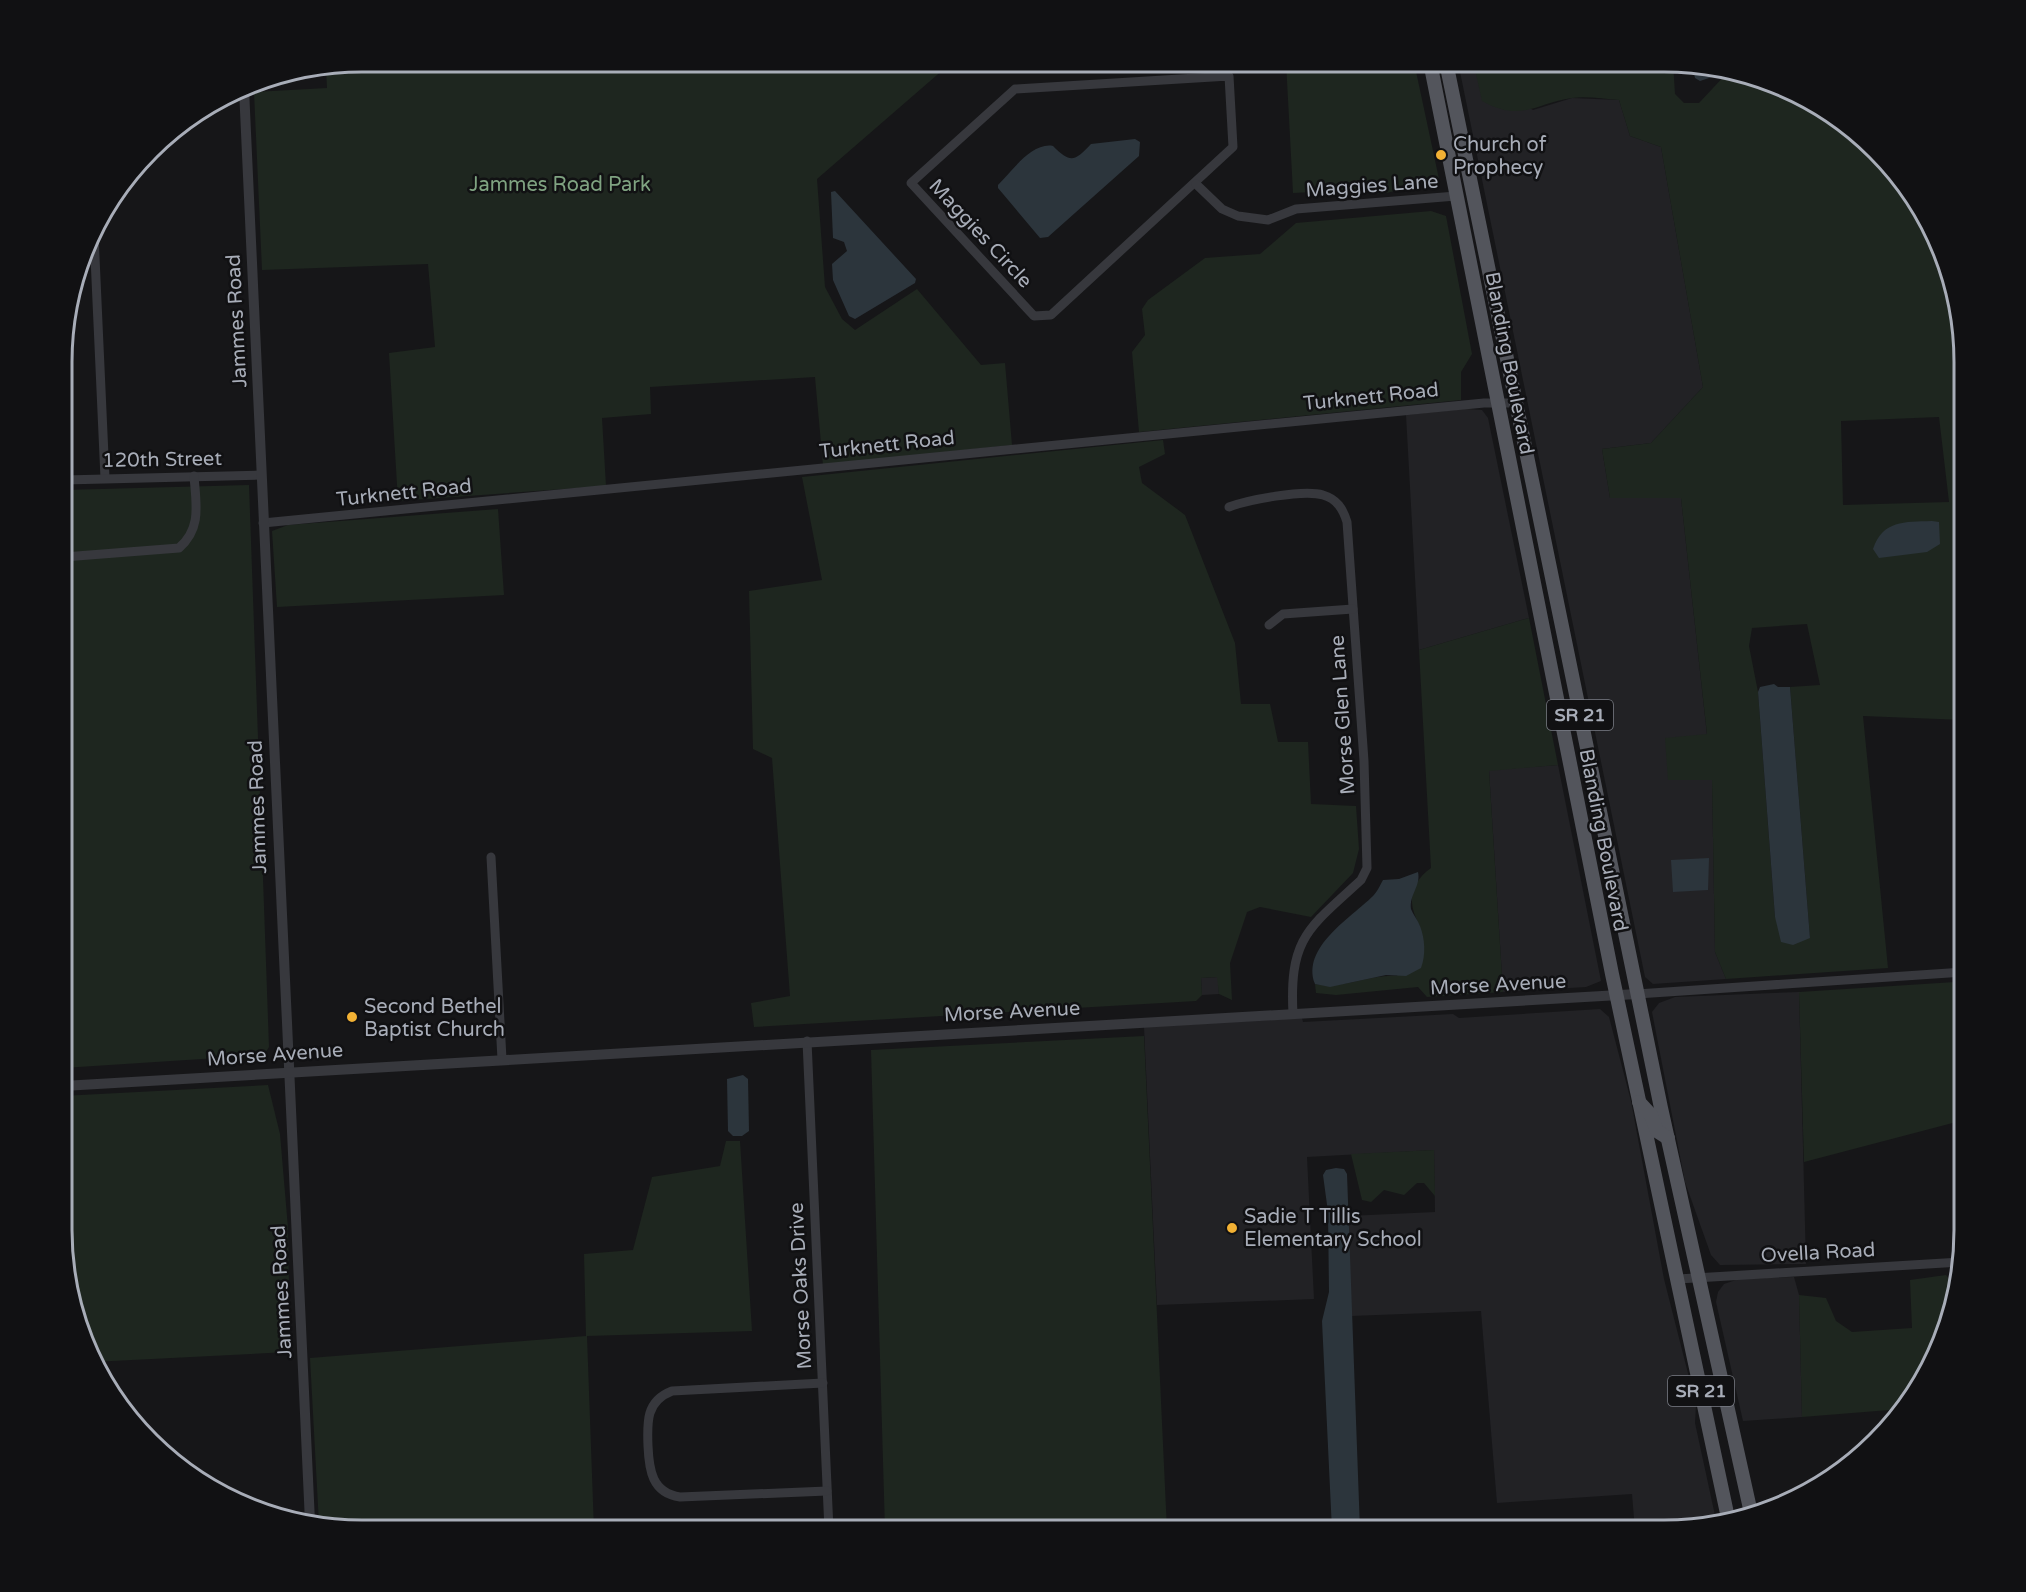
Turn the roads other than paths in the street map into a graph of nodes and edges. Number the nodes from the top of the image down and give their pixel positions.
1 (1432, 72) edge
2 (1448, 72) edge
3 (244, 97) edge
4 (1449, 158) junction
5 (1196, 184) junction
6 (1456, 196) junction
7 (1475, 200) junction
8 (1483, 240) junction
9 (95, 250) edge
10 (1498, 402) junction
11 (1515, 403) junction
12 (261, 475) junction
13 (194, 477) junction
14 (105, 478) junction
15 (72, 480) edge
16 (1229, 507) dead end
17 (263, 524) junction
18 (72, 556) edge
19 (1556, 598) junction
20 (1536, 602) junction
21 (1353, 609) junction
22 (1269, 625) dead end
23 (1596, 795) junction
24 (1576, 799) junction
25 (491, 857) dead end
26 (1954, 973) edge
27 (1637, 994) junction
28 (1616, 995) junction
29 (1293, 1014) junction
30 (807, 1041) junction
31 (502, 1059) junction
32 (288, 1071) junction
33 (72, 1085) edge
34 (1638, 1100) junction
35 (1668, 1138) junction
36 (1952, 1263) edge
37 (1699, 1278) junction
38 (1678, 1280) junction
39 (823, 1383) junction
40 (827, 1491) junction
41 (1750, 1507) edge
42 (1727, 1513) edge
43 (310, 1515) edge
44 (828, 1520) edge

1 - 4 main road, Blanding Boulevard / SR 21
2 - 7 main road, Blanding Boulevard / SR 21
3 - 12 street, Jammes Road
4 - 6 main road, Blanding Boulevard / SR 21
4 - 7 main road
5 - 5 street, Maggies Circle
5 - 6 street, Maggies Lane
6 - 8 main road
6 - 10 main road, Blanding Boulevard / SR 21
7 - 8 main road, Blanding Boulevard / SR 21
8 - 11 main road, Blanding Boulevard / SR 21
9 - 14 street
10 - 11 street, Turknett Road
10 - 17 street, Turknett Road
10 - 20 main road, Blanding Boulevard / SR 21
11 - 19 main road, Blanding Boulevard / SR 21
12 - 13 street, 120th Street
12 - 17 street, Jammes Road
13 - 14 street, 120th Street
13 - 18 street
14 - 15 street, 120th Street
16 - 21 street, Morse Glen Lane
17 - 32 street, Jammes Road
19 - 20 main road
19 - 23 main road, Blanding Boulevard / SR 21
20 - 24 main road, Blanding Boulevard / SR 21
21 - 22 street
21 - 29 street, Morse Glen Lane
23 - 24 main road
23 - 27 main road, Blanding Boulevard / SR 21
24 - 28 main road, Blanding Boulevard / SR 21
25 - 31 street
26 - 27 street, Morse Avenue
27 - 28 street, Morse Avenue
27 - 35 main road, Blanding Boulevard / SR 21
28 - 29 street, Morse Avenue
28 - 34 main road, Blanding Boulevard / SR 21
29 - 30 street, Morse Avenue
30 - 31 street, Morse Avenue
30 - 39 street, Morse Oaks Drive
31 - 32 street, Morse Avenue
32 - 33 street, Morse Avenue
32 - 43 street, Jammes Road
34 - 35 main road
34 - 38 main road, Blanding Boulevard / SR 21
35 - 37 main road, Blanding Boulevard / SR 21
36 - 37 street, Ovella Road
37 - 38 street, Ovella Road
37 - 41 main road, Blanding Boulevard / SR 21
38 - 42 main road, Blanding Boulevard / SR 21
39 - 40 street, Morse Oaks Drive
39 - 40 street
40 - 44 street, Morse Oaks Drive

